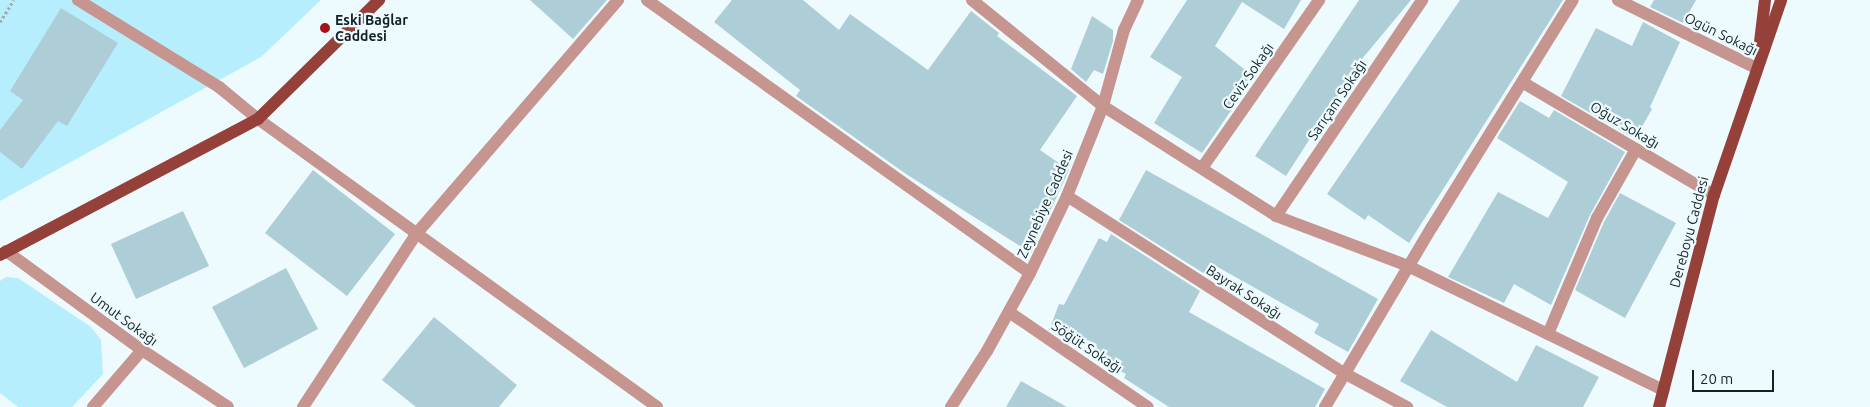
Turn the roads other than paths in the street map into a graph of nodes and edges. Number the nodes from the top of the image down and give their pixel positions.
1 (78, 0) edge
2 (379, 0) edge
3 (618, 0) edge
4 (648, 0) edge
5 (972, 0) edge
6 (1138, 0) edge
7 (1319, 0) edge
8 (1422, 0) edge
9 (1573, 0) edge
10 (1618, 0) edge
11 (1765, 0) edge
12 (1780, 0) edge
13 (1756, 68) junction
14 (1522, 82) junction
15 (1103, 106) junction
16 (258, 119) junction
17 (1636, 149) junction
18 (1202, 168) junction
19 (1714, 195) junction
20 (1067, 196) junction
21 (1276, 216) junction
22 (418, 233) junction
23 (3, 253) edge
24 (1408, 266) junction
25 (1030, 273) junction
26 (1009, 312) junction
27 (1548, 334) junction
28 (142, 350) junction
29 (1344, 373) junction
30 (1663, 390) junction
31 (93, 407) edge
32 (228, 407) edge
33 (303, 407) edge
34 (657, 407) edge
35 (951, 407) edge
36 (1148, 407) edge
37 (1325, 407) edge
38 (1407, 407) edge
39 (1659, 407) edge

1 - 16 street
2 - 16 main road
3 - 22 street
4 - 25 street
5 - 15 street
6 - 15 street, Zeynebiye Caddesi
7 - 18 street, Ceviz Sokağı
8 - 21 street, Sarıçam Sokağı
9 - 14 street
10 - 13 street, Ogün Sokağı
11 - 13 main road
12 - 13 main road
13 - 19 main road, Dereboyu Caddesi
14 - 17 street, Oğuz Sokağı
14 - 24 street
15 - 18 street
15 - 20 street, Zeynebiye Caddesi
16 - 22 street
16 - 23 main road
17 - 19 street, Oğuz Sokağı
17 - 27 street
18 - 21 street
19 - 30 main road, Dereboyu Caddesi
20 - 25 street, Zeynebiye Caddesi
20 - 29 street, Bayrak Sokağı
21 - 24 street
22 - 33 street
22 - 34 street
23 - 28 street, Umut Sokağı
24 - 27 street
24 - 29 street
25 - 26 street, Zeynebiye Caddesi
26 - 35 street, Zeynebiye Caddesi
26 - 36 street, Söğüt Sokağı
27 - 30 street
28 - 31 street
28 - 32 street, Umut Sokağı
29 - 37 street
29 - 38 street, Bayrak Sokağı
30 - 39 main road, Dereboyu Caddesi

